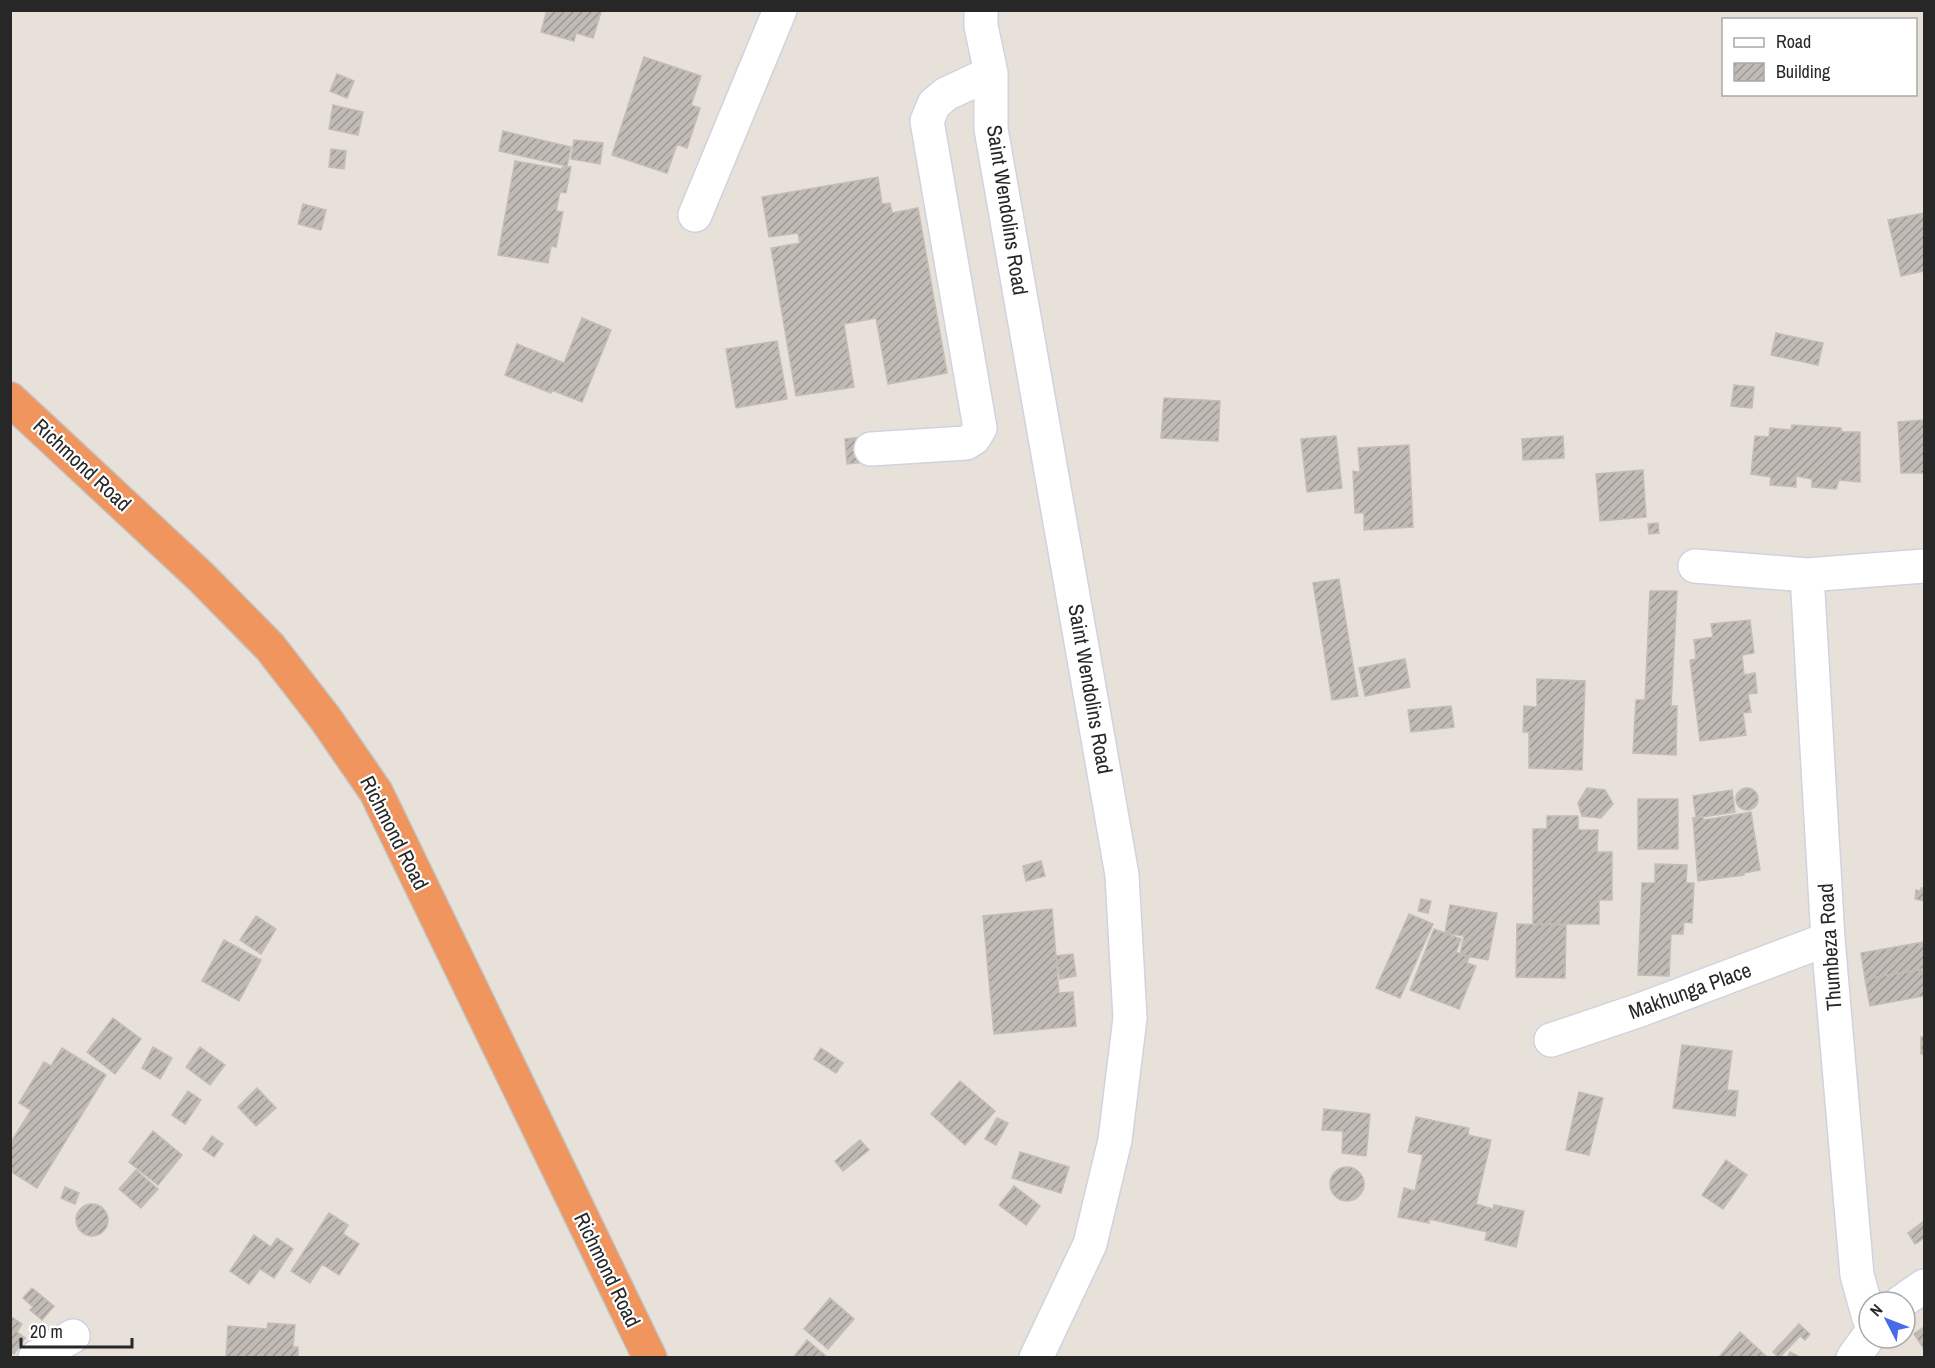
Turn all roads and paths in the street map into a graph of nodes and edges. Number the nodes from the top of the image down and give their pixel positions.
1 (780, 10) edge
2 (981, 10) edge
3 (991, 73) junction
4 (695, 215) dead end
5 (10, 399) edge
6 (871, 449) dead end
7 (1695, 566) dead end
8 (1924, 566) edge
9 (1807, 575) junction
10 (1828, 939) junction
11 (1551, 1040) dead end
12 (1861, 1290) edge
13 (73, 1336) dead end
14 (35, 1358) edge
15 (650, 1358) edge
16 (1036, 1358) edge

1 - 4 street
2 - 3 street, Saint Wendolins Road
3 - 6 street
3 - 16 street, Saint Wendolins Road
5 - 15 highway, Richmond Road
7 - 9 street
8 - 9 street
9 - 10 street, Thumbeza Road
10 - 11 street, Makhunga Place
10 - 12 street, Thumbeza Road
13 - 14 street

